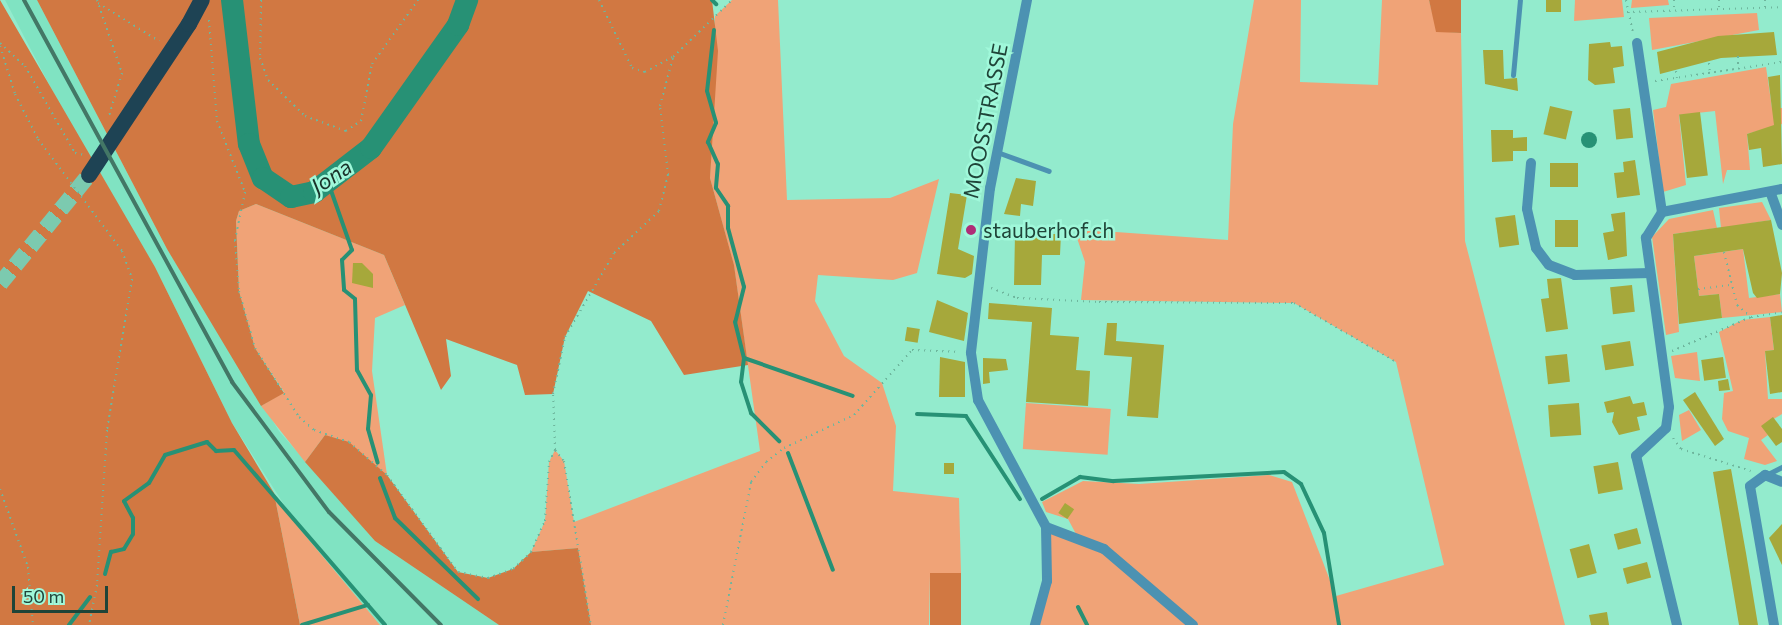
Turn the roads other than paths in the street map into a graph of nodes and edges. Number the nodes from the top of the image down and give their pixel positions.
1 (1027, 0) edge
2 (1520, 0) edge
3 (204, 6) edge
4 (1637, 44) road end
5 (1513, 75) dead end
6 (997, 152) junction
7 (1531, 163) dead end
8 (1048, 171) dead end
9 (88, 175) tunnel mouth
10 (1782, 189) edge
11 (1771, 195) junction
12 (1662, 212) junction
13 (1782, 225) edge
14 (1650, 273) junction
15 (1782, 466) edge
16 (1765, 475) junction
17 (1782, 482) edge
18 (1046, 527) junction
19 (1035, 625) edge
20 (1193, 625) edge
21 (1677, 625) edge
22 (1774, 625) edge

1 - 6 street, MOOSSTRASSE
2 - 5 lane
3 - 9 highway, bridge
4 - 12 street
6 - 8 lane
6 - 18 street, MOOSSTRASSE
7 - 14 street
10 - 11 street
11 - 12 street
11 - 13 street
12 - 14 street
14 - 21 street
15 - 16 lane
16 - 17 street
16 - 22 street
18 - 19 street, MOOSSTRASSE
18 - 20 street

